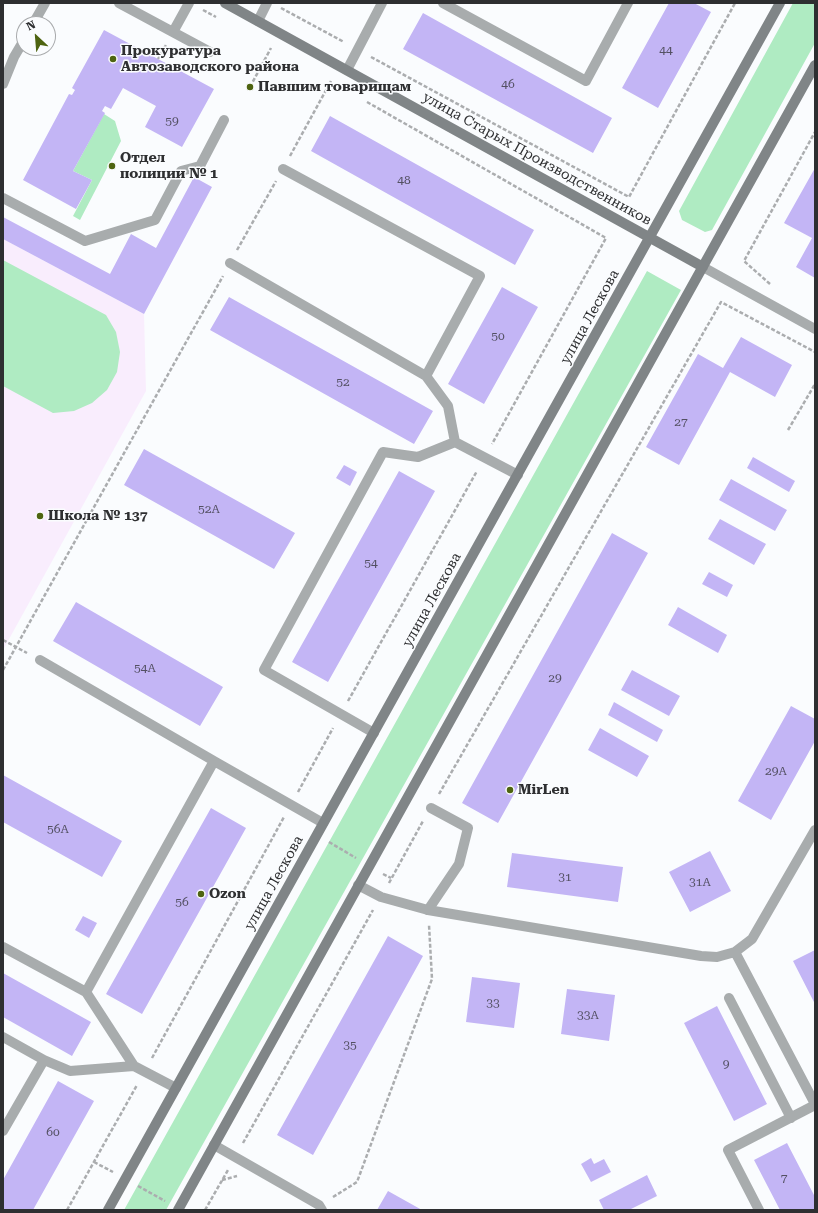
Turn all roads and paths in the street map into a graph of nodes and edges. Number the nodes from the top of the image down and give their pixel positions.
1 (45, 3) edge
2 (119, 3) edge
3 (188, 3) edge
4 (225, 3) edge
5 (267, 3) edge
6 (382, 3) edge
7 (443, 3) edge
8 (628, 3) edge
9 (735, 3) edge
10 (780, 3) edge
11 (279, 7) dead end
12 (38, 16) edge
13 (258, 21) junction
14 (173, 32) junction
15 (167, 43) dead end
16 (271, 48) dead end
17 (357, 50) junction
18 (210, 52) dead end
19 (16, 54) edge
20 (158, 59) dead end
21 (815, 65) edge
22 (347, 70) junction
23 (331, 81) dead end
24 (3, 84) edge
25 (250, 87) dead end
26 (366, 101) dead end
27 (224, 120) dead end
28 (815, 132) edge
29 (282, 169) junction
30 (3, 198) edge
31 (606, 238) dead end
32 (650, 238) junction
33 (230, 264) junction
34 (703, 266) junction
35 (775, 289) dead end
36 (815, 329) edge
37 (815, 352) edge
38 (426, 376) junction
39 (815, 384) edge
40 (788, 430) dead end
41 (455, 442) junction
42 (518, 474) junction
43 (3, 640) edge
44 (16, 647) junction
45 (40, 660) joint
46 (3, 670) edge
47 (374, 733) junction
48 (214, 761) junction
49 (431, 808) junction
50 (323, 823) junction
51 (815, 830) edge
52 (317, 835) junction
53 (370, 866) junction
54 (391, 878) junction
55 (358, 885) junction
56 (381, 897) junction
57 (428, 910) junction
58 (3, 947) edge
59 (735, 952) junction
60 (86, 992) junction
61 (729, 998) dead end
62 (3, 1037) edge
63 (44, 1060) junction
64 (134, 1066) junction
65 (176, 1088) junction
66 (815, 1105) edge
67 (790, 1118) junction
68 (3, 1131) edge
69 (214, 1145) junction
70 (235, 1158) junction
71 (320, 1208) edge
72 (108, 1210) edge
73 (178, 1210) edge
74 (206, 1210) edge
75 (759, 1210) edge

1 - 12 street
2 - 14 street
3 - 14 street
4 - 13 main road, улица Старых Производственников
5 - 13 street
6 - 17 street
7 - 8 street
9 - 17 path
10 - 32 main road, улица Лескова
11 - 17 path
13 - 22 main road, улица Старых Производственников
14 - 18 street
15 - 20 path
16 - 25 path
17 - 22 street
19 - 24 street
21 - 34 main road
22 - 32 main road, улица Старых Производственников
23 - 29 path
26 - 31 path
27 - 30 street
28 - 35 path
29 - 33 path
29 - 38 street
32 - 34 main road, улица Старых Производственников
32 - 42 main road, улица Лескова
33 - 38 street
33 - 44 path
34 - 36 street, улица Старых Производственников
34 - 53 main road
37 - 49 path
38 - 41 street
39 - 40 path
41 - 42 street
41 - 47 street
42 - 47 main road, улица Лескова
43 - 44 path
44 - 45 path
44 - 46 path
45 - 48 street
47 - 50 main road, улица Лескова
48 - 50 street
48 - 60 street
49 - 54 path
49 - 57 street
50 - 52 main road, улица Лескова
51 - 59 street
52 - 53 path
52 - 65 main road, улица Лескова
53 - 54 path
53 - 55 main road
54 - 56 path
55 - 56 street
55 - 69 main road
56 - 57 street
56 - 70 path
57 - 59 street
57 - 71 path
58 - 60 street
59 - 66 street
60 - 64 street
61 - 67 street
62 - 63 street
63 - 64 street
63 - 68 street
64 - 65 street
65 - 72 main road, улица Лескова
66 - 67 street
67 - 75 street
69 - 70 street
69 - 73 main road
70 - 71 street
70 - 74 path

